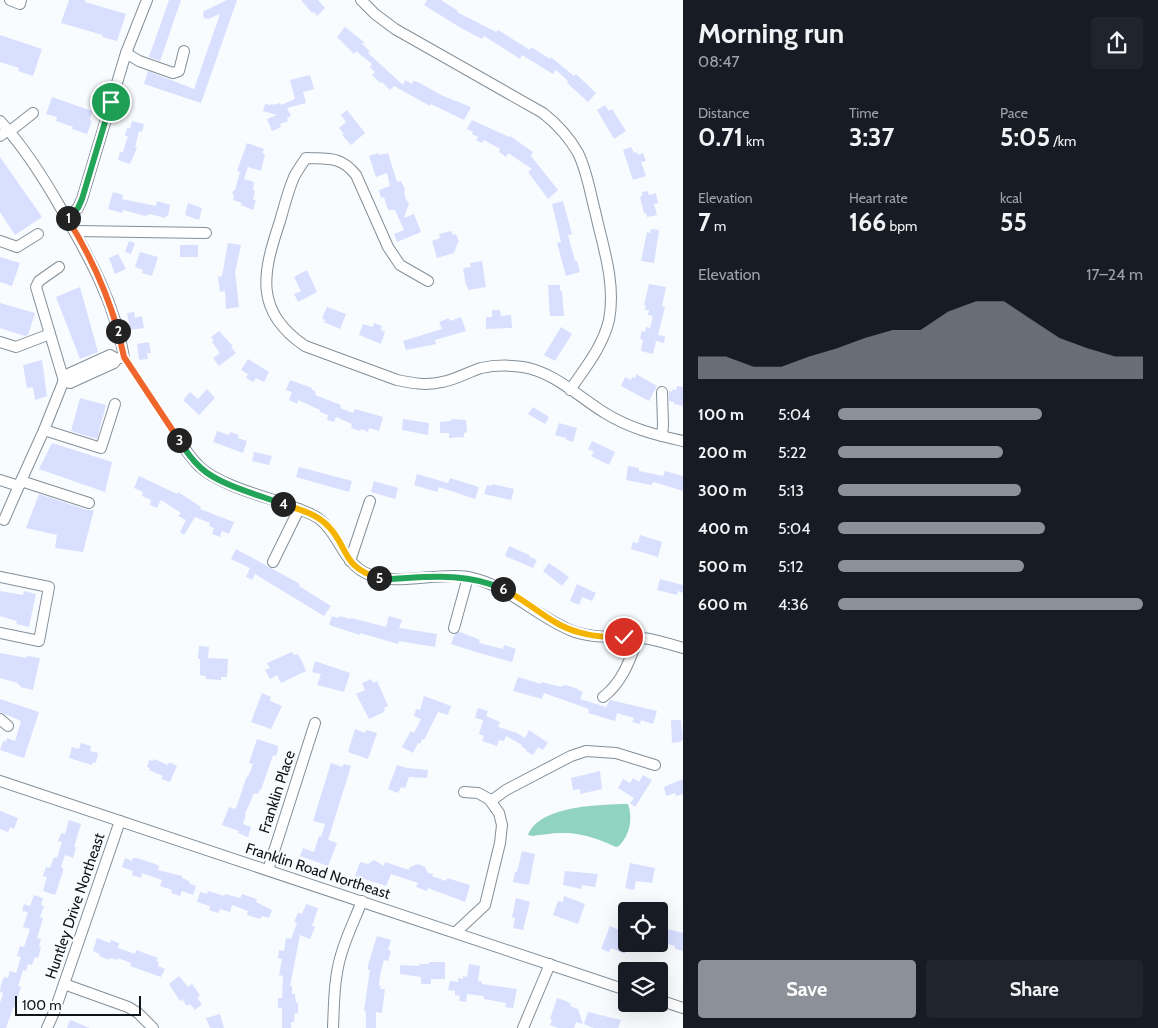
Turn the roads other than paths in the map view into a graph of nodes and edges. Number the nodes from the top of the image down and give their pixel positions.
1 (10, 0) edge
2 (21, 0) edge
3 (147, 0) edge
4 (362, 0) edge
5 (184, 51) dead end
6 (126, 53) junction
7 (33, 113) dead end
8 (0, 121) edge
9 (6, 132) edge
10 (67, 218) junction
11 (75, 231) junction
12 (206, 233) dead end
13 (38, 234) dead end
14 (0, 241) edge
15 (59, 267) dead end
16 (428, 281) dead end
17 (50, 334) junction
18 (0, 342) edge
19 (64, 381) junction
20 (570, 390) junction
21 (662, 392) dead end
22 (115, 404) dead end
23 (44, 430) junction
24 (175, 434) road end
25 (662, 436) junction
26 (683, 441) edge
27 (0, 480) edge
28 (20, 483) junction
29 (370, 501) dead end
30 (89, 503) dead end
31 (299, 509) junction
32 (4, 520) dead end
33 (350, 561) junction
34 (273, 562) dead end
35 (468, 577) junction
36 (0, 578) edge
37 (454, 628) dead end
38 (0, 633) edge
39 (638, 638) junction
40 (683, 648) edge
41 (602, 697) dead end
42 (316, 723) dead end
43 (655, 765) dead end
44 (0, 782) edge
45 (464, 792) dead end
46 (491, 801) junction
47 (120, 821) junction
48 (268, 870) junction
49 (362, 901) junction
50 (456, 932) junction
51 (550, 964) junction
52 (64, 984) junction
53 (618, 987) edge
54 (668, 1003) edge
55 (683, 1008) edge
56 (47, 1028) edge
57 (153, 1028) edge
58 (333, 1028) edge
59 (523, 1028) edge

1 - 2 street
3 - 6 street
4 - 20 street
5 - 6 street
6 - 10 street
7 - 9 street
8 - 9 street
9 - 10 street
10 - 11 street
11 - 12 street
11 - 19 street
13 - 14 street
15 - 17 street
16 - 20 street
17 - 18 street
17 - 19 street
19 - 23 street
20 - 25 street
21 - 25 street
22 - 23 street
23 - 28 street
24 - 31 street
25 - 26 street
27 - 28 street
28 - 30 street
28 - 32 street
29 - 33 street
31 - 33 street
31 - 34 street
33 - 35 street
35 - 37 street
35 - 39 street
36 - 38 street
39 - 40 street
39 - 41 street
42 - 48 street, Franklin Place
43 - 46 street
44 - 47 street, Franklin Road Northeast
45 - 46 street
46 - 50 street
47 - 48 street, Franklin Road Northeast
47 - 52 street, Huntley Drive Northeast
48 - 49 street, Franklin Road Northeast
49 - 50 street, Franklin Road Northeast
49 - 58 street
50 - 51 street, Franklin Road Northeast
51 - 53 street, Franklin Road Northeast
51 - 59 street
52 - 56 street, Huntley Drive Northeast
52 - 57 street
54 - 55 street

